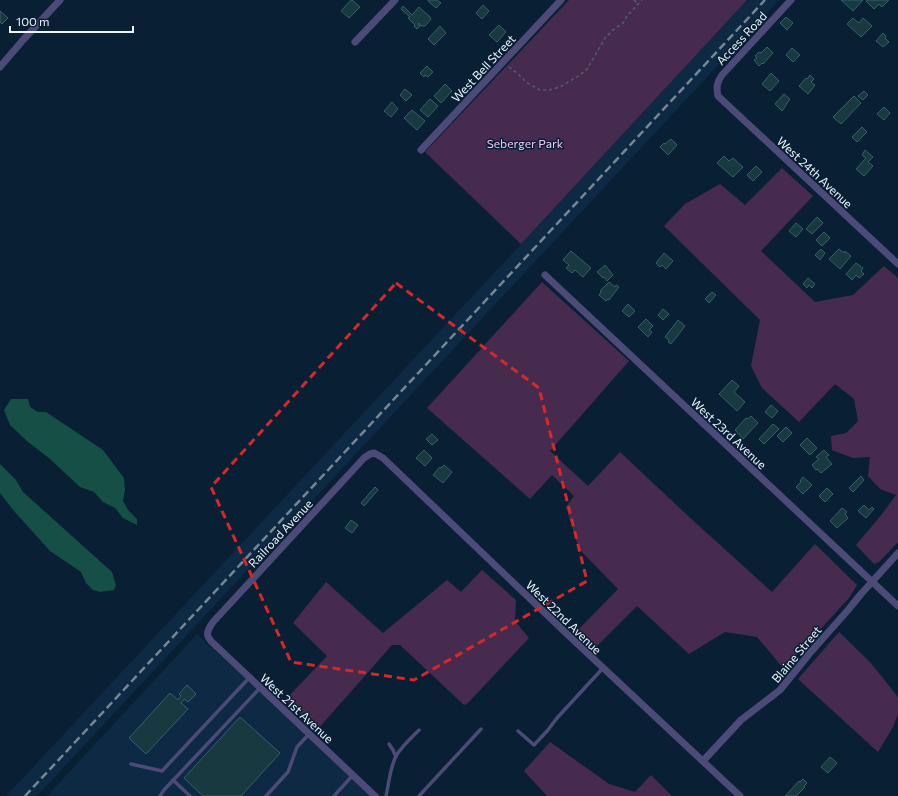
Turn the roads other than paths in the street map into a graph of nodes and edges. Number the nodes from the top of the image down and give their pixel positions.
1 (60, 0) edge
2 (395, 0) edge
3 (560, 0) edge
4 (791, 0) edge
5 (356, 42) dead end
6 (0, 67) edge
7 (718, 96) joint
8 (421, 150) dead end
9 (898, 264) edge
10 (545, 275) dead end
11 (374, 453) joint
12 (898, 553) edge
13 (872, 581) junction
14 (898, 606) edge
15 (207, 634) joint
16 (603, 668) junction
17 (249, 678) junction
18 (260, 688) junction
19 (481, 729) dead end
20 (419, 730) dead end
21 (518, 731) dead end
22 (309, 734) junction
23 (389, 744) dead end
24 (396, 757) junction
25 (703, 761) junction
26 (131, 764) dead end
27 (353, 775) junction
28 (173, 780) junction
29 (160, 796) edge
30 (190, 796) edge
31 (266, 796) edge
32 (334, 796) edge
33 (375, 796) edge
34 (386, 796) edge
35 (419, 796) edge
36 (740, 796) edge

1 - 6 street
2 - 5 street
3 - 8 street, West Bell Street
4 - 7 street, Access Road
7 - 9 street, West 24th Avenue
10 - 13 street, West 23rd Avenue
11 - 15 street, Railroad Avenue
11 - 16 street, West 22nd Avenue
12 - 13 street, Blaine Street
13 - 14 street, West 23rd Avenue
13 - 25 street, Blaine Street
15 - 17 street, West 21st Avenue
16 - 21 lane
16 - 25 street, West 22nd Avenue
17 - 18 street, West 21st Avenue
17 - 26 lane
18 - 22 street, West 21st Avenue
18 - 28 lane
19 - 35 lane
20 - 24 lane
22 - 27 street, West 21st Avenue
22 - 31 lane
23 - 24 lane
24 - 34 lane
25 - 36 street, West 22nd Avenue
27 - 32 lane
27 - 33 street, West 21st Avenue
28 - 29 lane
28 - 30 lane

